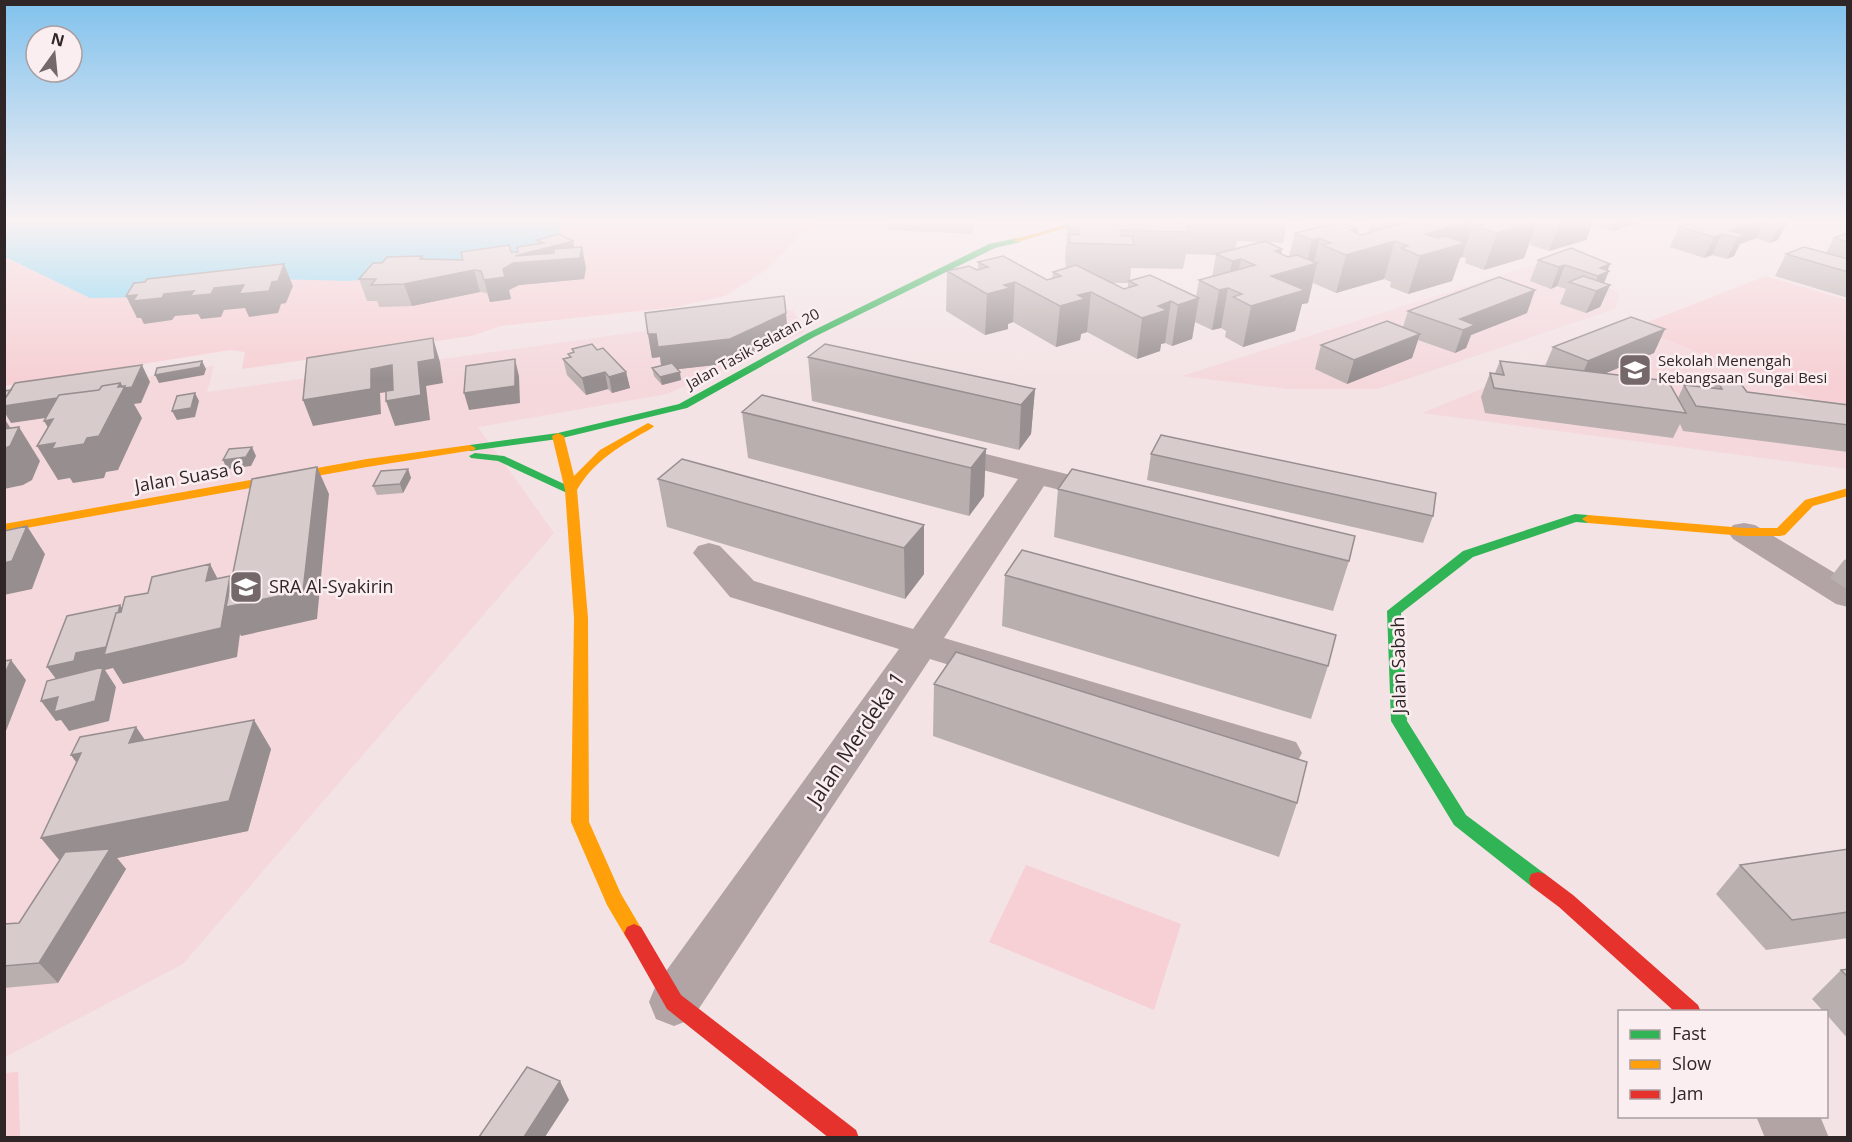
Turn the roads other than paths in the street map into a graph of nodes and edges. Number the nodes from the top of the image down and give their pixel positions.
1 (936, 273) edge
2 (684, 406) junction
3 (558, 436) junction
4 (913, 444) edge
5 (438, 453) junction
6 (1036, 474) junction
7 (571, 490) junction
8 (1848, 492) edge
9 (1139, 500) edge
10 (4, 528) edge
11 (1744, 532) junction
12 (709, 553) dead end
13 (1848, 596) edge
14 (923, 642) junction
15 (1282, 753) edge
16 (674, 1002) junction
17 (1690, 1010) edge
18 (1785, 1118) edge
19 (848, 1137) edge
20 (1800, 1137) edge

1 - 2 street, Jalan Tasik Selatan 20
2 - 3 street, Jalan Tasik Selatan 20
2 - 7 street
3 - 5 street, Jalan Suasa 6
3 - 7 street
4 - 6 street
5 - 7 street
5 - 10 street, Jalan Suasa 6
6 - 9 street
6 - 14 street, Jalan Merdeka 1
7 - 16 street
8 - 11 street, Jalan Sabah
11 - 13 street
11 - 17 street, Jalan Sabah
12 - 14 street
14 - 15 street
14 - 16 street, Jalan Merdeka 1
16 - 19 street
18 - 20 street

